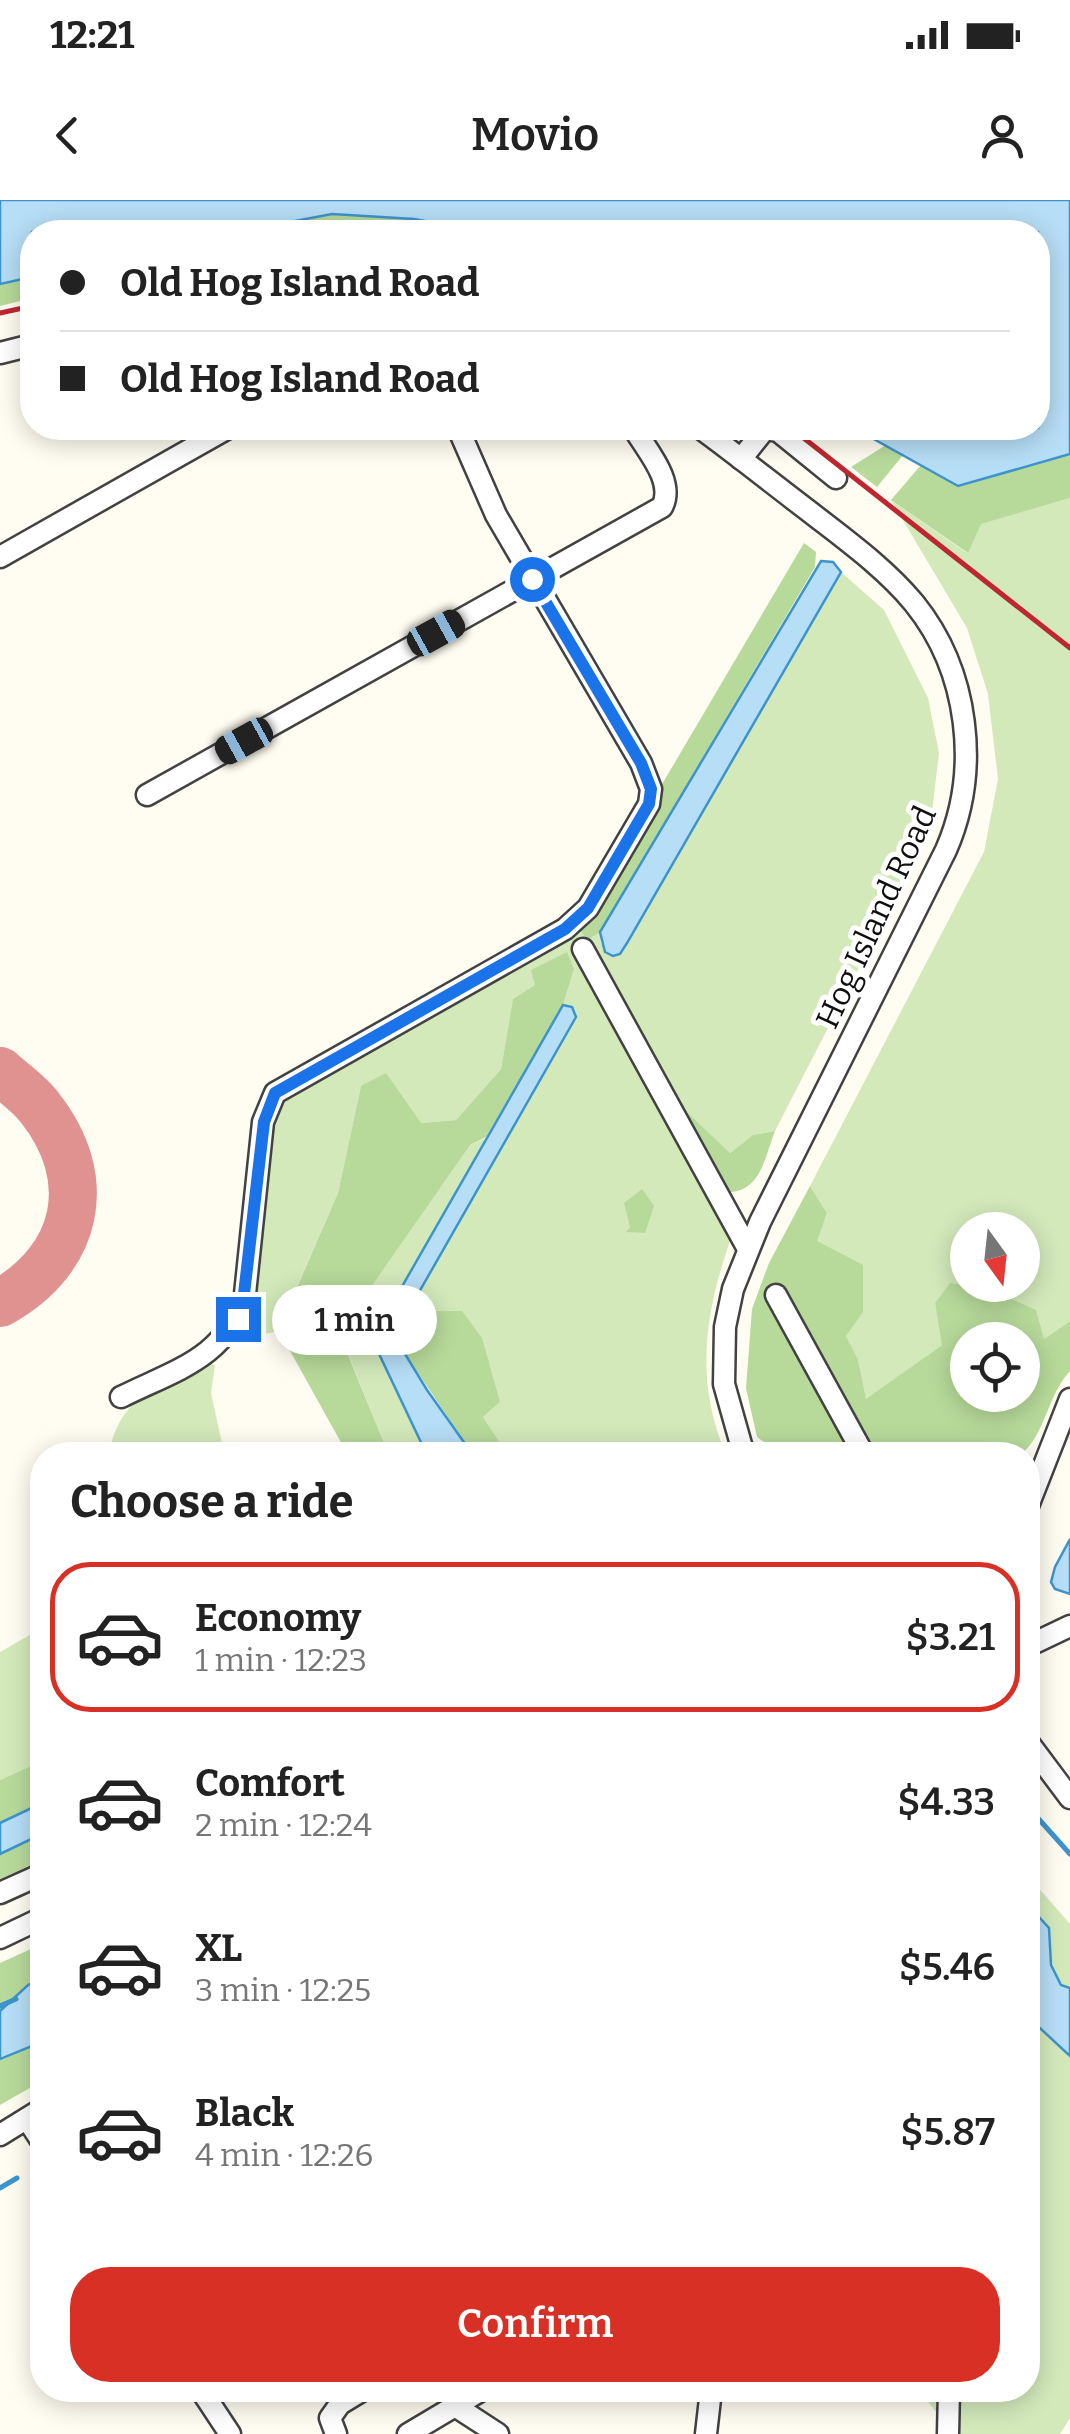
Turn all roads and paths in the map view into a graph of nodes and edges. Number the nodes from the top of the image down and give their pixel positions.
1 (207, 440) edge
2 (463, 440) edge
3 (641, 440) edge
4 (715, 440) edge
5 (756, 440) edge
6 (789, 440) edge
7 (740, 459) junction
8 (836, 478) dead end
9 (0, 556) edge
10 (532, 579) junction
11 (147, 795) dead end
12 (584, 950) dead end
13 (748, 1248) junction
14 (776, 1295) dead end
15 (121, 1396) dead end
16 (1070, 1399) edge
17 (743, 1442) edge
18 (857, 1442) edge
19 (1040, 1475) edge
20 (1070, 1626) edge
21 (1040, 1640) edge
22 (1040, 1758) edge
23 (1070, 1798) edge
24 (30, 1879) edge
25 (0, 1893) edge
26 (30, 1924) edge
27 (0, 1938) edge
28 (30, 2117) edge
29 (0, 2135) edge
30 (209, 2402) edge
31 (346, 2402) edge
32 (462, 2402) edge
33 (710, 2402) edge
34 (949, 2402) edge
35 (455, 2406) junction
36 (230, 2434) edge
37 (336, 2434) edge
38 (408, 2434) edge
39 (498, 2434) edge
40 (706, 2434) edge
41 (948, 2434) edge

1 - 9 street
2 - 10 street
3 - 10 street
4 - 7 street, Hog Island Road
5 - 7 street
6 - 8 street
7 - 13 street, Hog Island Road
10 - 11 street
10 - 15 street
12 - 13 street
13 - 17 street, Hog Island Road
14 - 18 street
16 - 19 street
20 - 21 street
22 - 23 street
24 - 25 street
26 - 27 street
28 - 29 street
30 - 36 street
31 - 37 street
32 - 35 street
33 - 40 street
34 - 41 street
35 - 38 street
35 - 39 street

